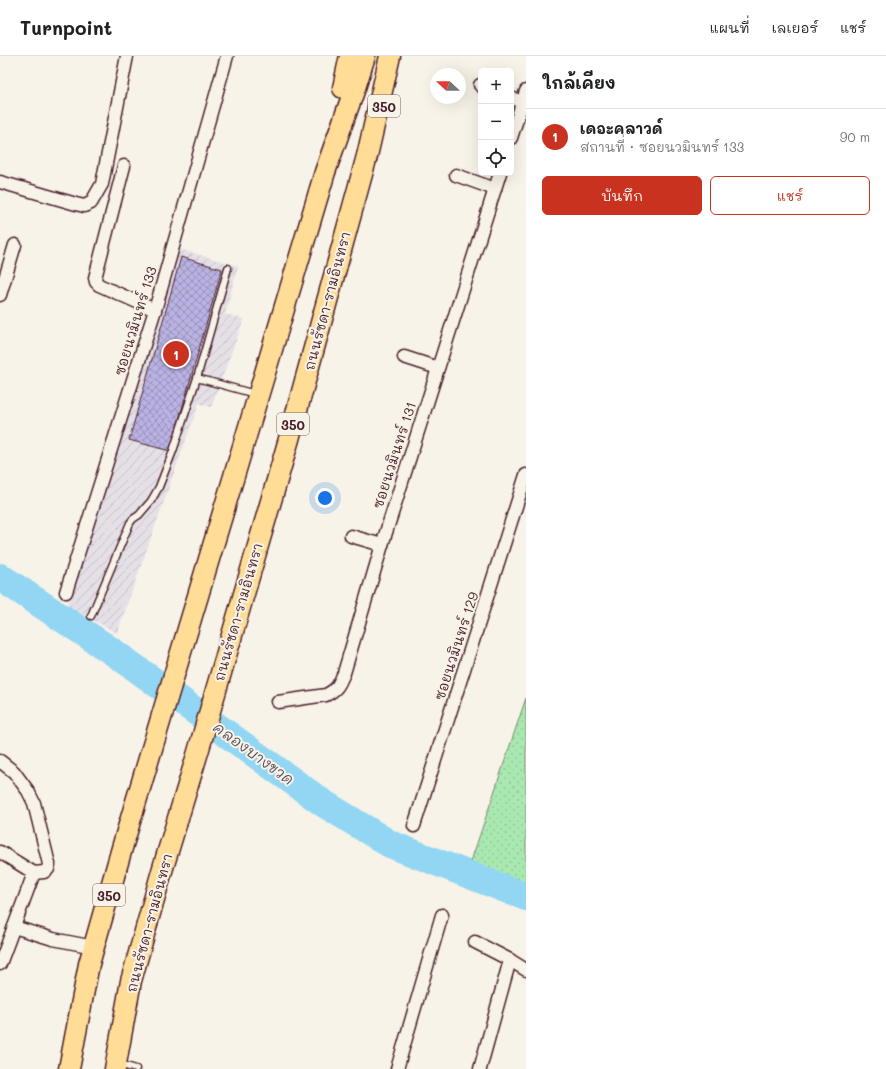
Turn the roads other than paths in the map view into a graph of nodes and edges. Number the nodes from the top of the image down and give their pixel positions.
1 (127, 56) edge
2 (227, 56) edge
3 (350, 56) edge
4 (365, 56) edge
5 (390, 56) edge
6 (402, 56) edge
7 (524, 97) edge
8 (514, 98) edge
9 (514, 129) edge
10 (367, 156) junction
11 (124, 166) dead end
12 (324, 172) junction
13 (456, 175) dead end
14 (499, 176) edge
15 (0, 182) edge
16 (495, 189) junction
17 (15, 245) dead end
18 (228, 268) dead end
19 (0, 296) edge
20 (155, 310) junction
21 (404, 357) dead end
22 (438, 368) junction
23 (197, 378) junction
24 (259, 395) junction
25 (526, 475) edge
26 (351, 536) dead end
27 (382, 545) junction
28 (66, 592) dead end
29 (91, 616) dead end
30 (278, 702) dead end
31 (0, 761) edge
32 (414, 826) dead end
33 (0, 852) edge
34 (34, 872) junction
35 (442, 915) dead end
36 (14, 927) junction
37 (476, 942) dead end
38 (94, 947) junction
39 (510, 960) junction
40 (0, 964) edge
41 (526, 970) edge
42 (115, 1066) edge
43 (69, 1069) edge
44 (136, 1069) edge
45 (398, 1069) edge
46 (480, 1069) edge

1 - 15 street
2 - 20 street, ซอยนวมินทร์ 133
3 - 12 main road, 350
4 - 12 main road, 350
5 - 10 main road, ถนนรัชดา-รามอินทรา / 350
6 - 10 main road, ถนนรัชดา-รามอินทรา / 350
7 - 8 street
7 - 9 street
10 - 42 main road, ถนนรัชดา-รามอินทรา / 350
11 - 20 street
12 - 24 main road, 350
13 - 16 street
14 - 16 street, ซอยนวมินทร์ 131
16 - 22 street, ซอยนวมินทร์ 131
17 - 19 street
18 - 23 lane
20 - 28 street, ซอยนวมินทร์ 133
21 - 22 street
22 - 27 street, ซอยนวมินทร์ 131
23 - 24 lane
23 - 29 lane
24 - 38 main road, 350
25 - 32 street, ซอยนวมินทร์ 129
26 - 27 street
27 - 30 street, ซอยนวมินทร์ 131
31 - 34 street
33 - 34 street
34 - 36 street
35 - 45 street
36 - 38 street
36 - 40 street
37 - 39 street
38 - 43 main road, 350
39 - 41 street
39 - 46 street
42 - 44 lane

